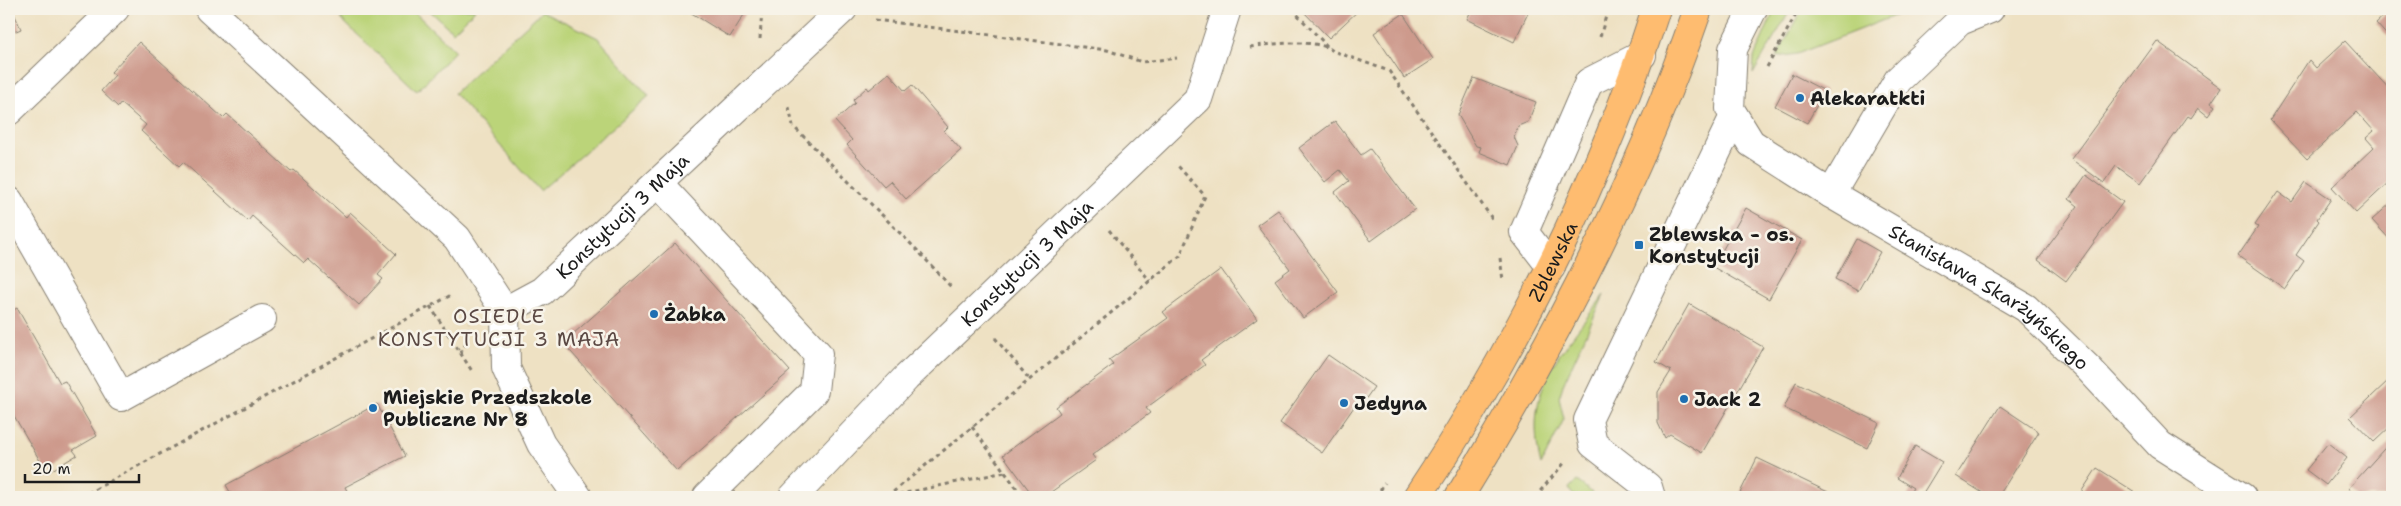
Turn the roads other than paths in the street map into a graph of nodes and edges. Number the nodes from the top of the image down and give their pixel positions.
1 (115, 9) edge
2 (209, 9) edge
3 (1227, 9) edge
4 (1656, 9) edge
5 (1698, 9) edge
6 (1753, 9) edge
7 (1990, 9) edge
8 (839, 12) edge
9 (1642, 54) junction
10 (9, 111) edge
11 (1732, 112) junction
12 (658, 183) junction
13 (1831, 194) junction
14 (9, 201) edge
15 (1551, 266) junction
16 (505, 312) junction
17 (262, 319) dead end
18 (1438, 466) junction
19 (1469, 493) edge
20 (578, 497) edge
21 (707, 497) edge
22 (793, 497) edge
23 (1417, 497) edge
24 (1651, 497) edge
25 (2242, 497) edge

1 - 10 street
2 - 16 street
3 - 22 street, Konstytucji 3 Maja
4 - 9 main road, Zblewska
5 - 19 main road, Zblewska
6 - 11 street
7 - 13 street
8 - 12 street, Konstytucji 3 Maja
9 - 15 main road, Zblewska
9 - 15 street
11 - 13 street, Stanisława Skarżyńskiego
11 - 24 street
12 - 16 street, Konstytucji 3 Maja
12 - 21 street
13 - 25 street, Stanisława Skarżyńskiego
14 - 17 street
15 - 18 main road, Zblewska
16 - 20 street
18 - 19 main road
18 - 23 main road, Zblewska

